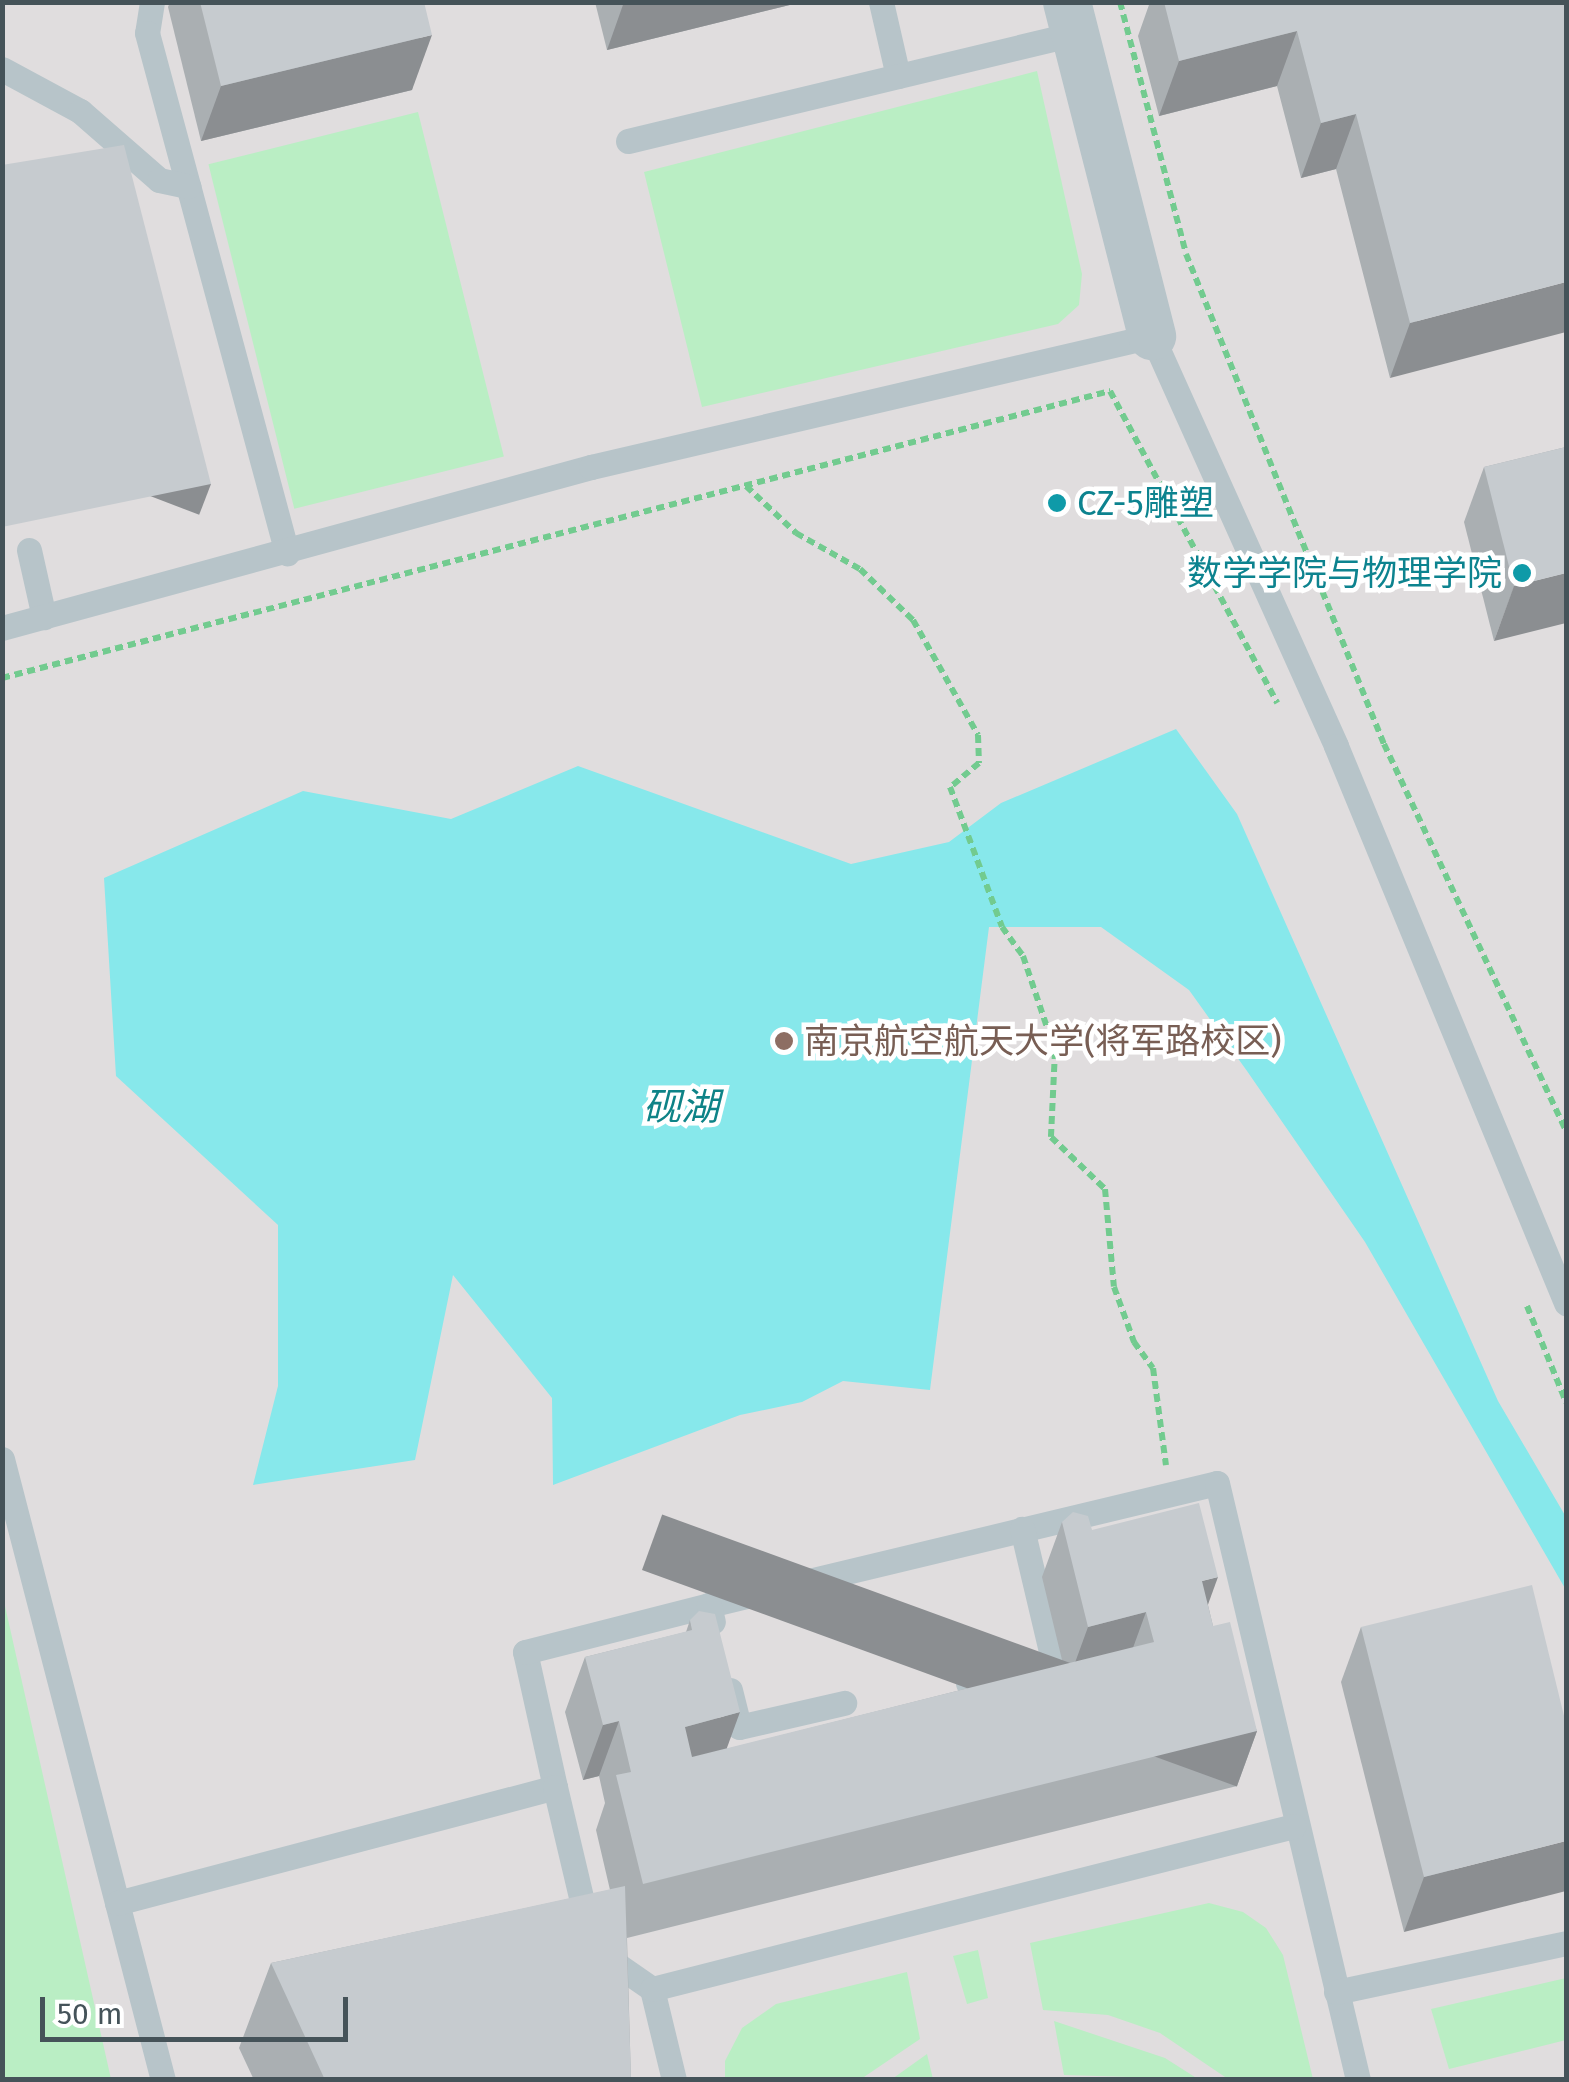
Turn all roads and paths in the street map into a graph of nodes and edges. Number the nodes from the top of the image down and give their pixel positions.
1 (152, 2) edge
2 (881, 2) edge
3 (1120, 2) edge
4 (1071, 18) edge
5 (2, 69) edge
6 (898, 76) junction
7 (628, 141) dead end
8 (188, 186) junction
9 (1152, 336) junction
10 (745, 486) junction
11 (29, 550) edge
12 (286, 553) junction
13 (44, 617) junction
14 (2, 628) edge
15 (2, 678) edge
16 (1286, 720) dead end
17 (1566, 1130) edge
18 (1524, 1299) dead end
19 (1566, 1303) edge
20 (1566, 1402) edge
21 (2, 1459) edge
22 (1172, 1494) junction
23 (1022, 1529) junction
24 (709, 1605) junction
25 (968, 1683) dead end
26 (844, 1703) dead end
27 (556, 1787) junction
28 (1294, 1826) junction
29 (117, 1903) junction
30 (1566, 1942) edge
31 (652, 1990) junction
32 (1336, 1992) junction
33 (162, 2080) edge
34 (674, 2080) edge
35 (1358, 2080) edge

1 - 8 lane
2 - 6 lane
3 - 17 path
4 - 6 lane
4 - 9 street
5 - 8 lane
6 - 7 lane
8 - 12 lane
9 - 12 lane
9 - 19 lane
10 - 15 path
10 - 16 path
10 - 22 path
11 - 13 lane
12 - 13 lane
13 - 14 lane
18 - 20 path
21 - 29 lane
22 - 23 lane
22 - 28 lane
23 - 24 lane
23 - 25 lane
24 - 26 lane
24 - 27 lane
27 - 29 lane
27 - 31 lane
28 - 31 lane
28 - 32 lane
29 - 33 lane
30 - 32 lane
31 - 34 lane
32 - 35 lane

